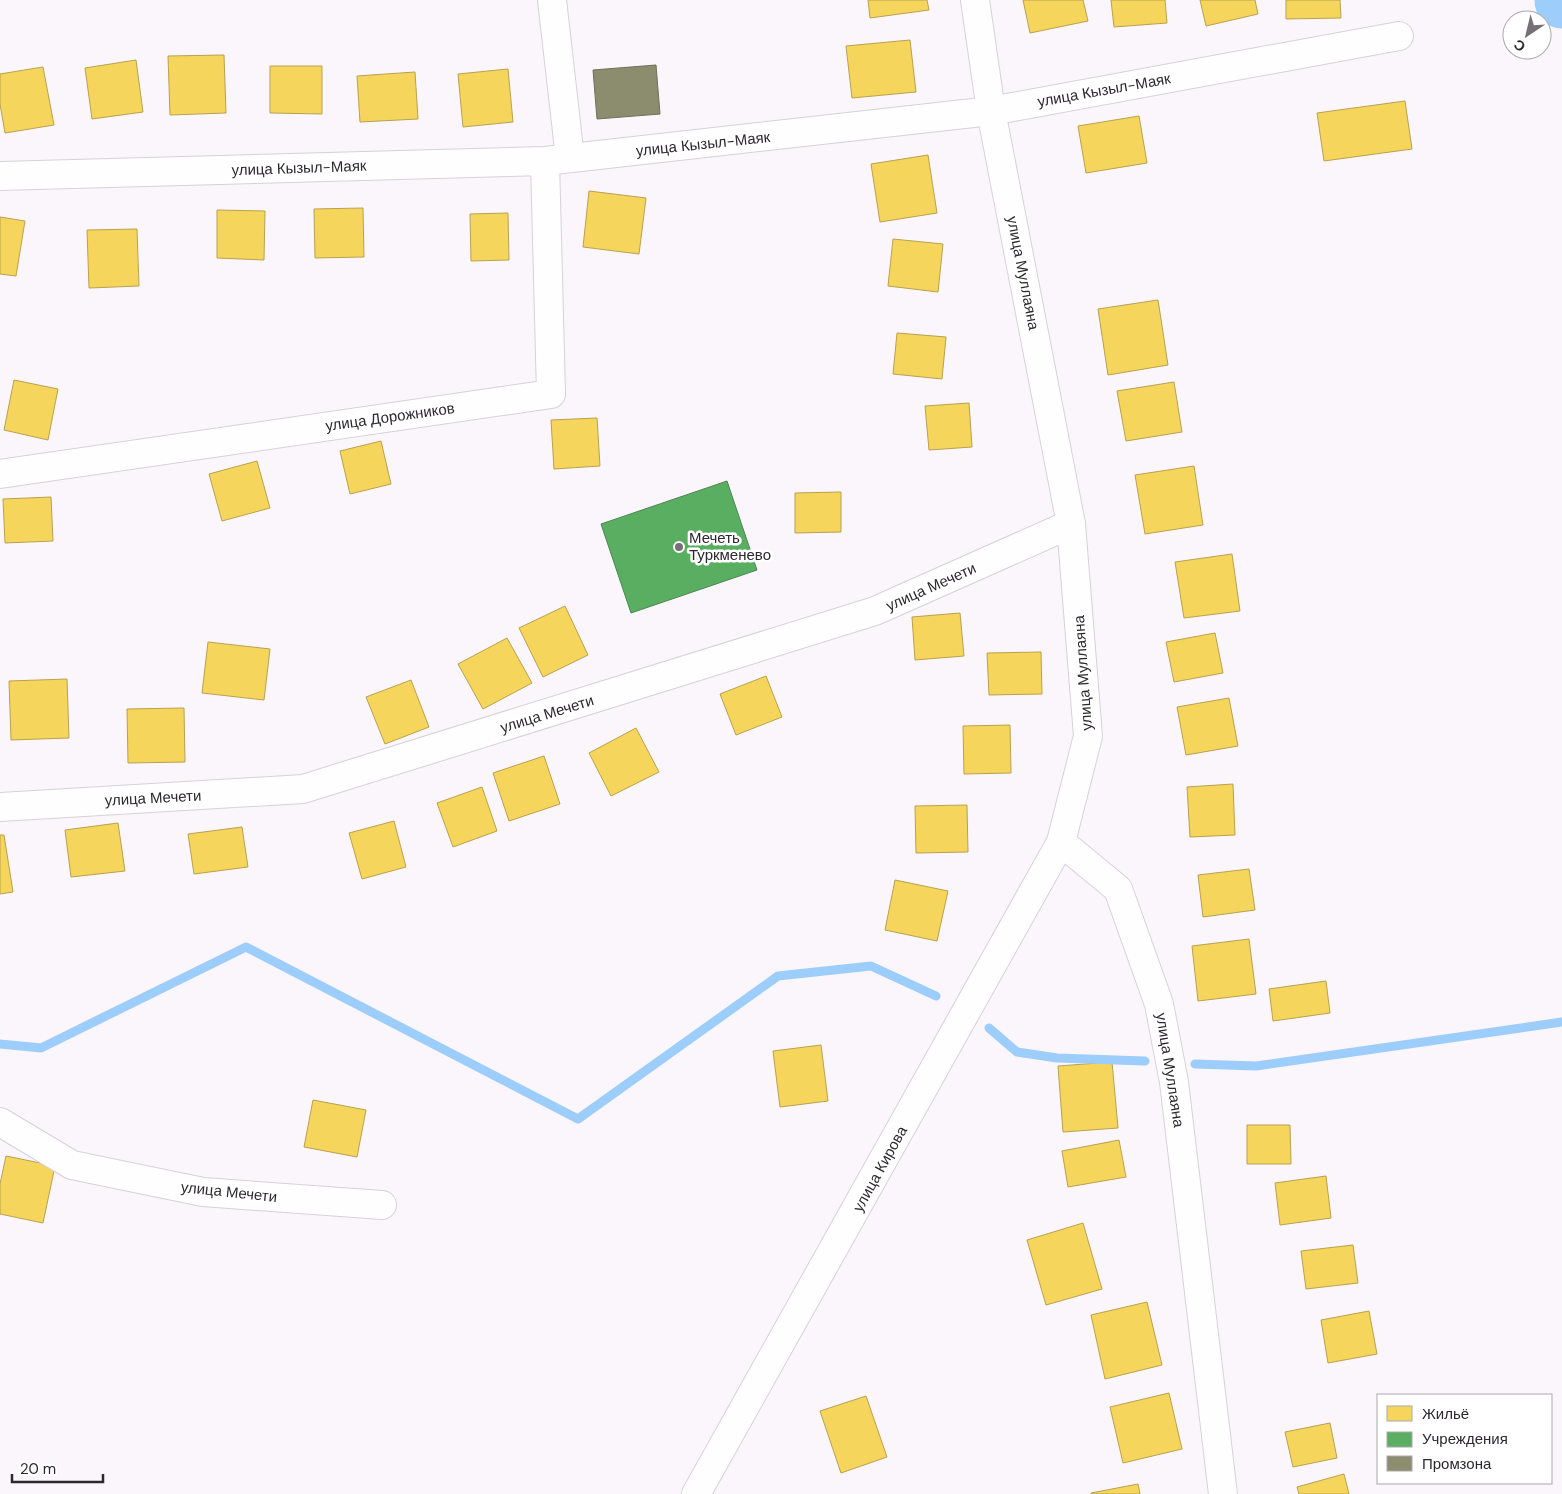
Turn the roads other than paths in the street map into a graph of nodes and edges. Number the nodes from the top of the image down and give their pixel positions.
1 (552, 0) edge
2 (975, 0) edge
3 (1399, 36) dead end
4 (991, 111) junction
5 (557, 160) junction
6 (0, 176) edge
7 (0, 474) edge
8 (1071, 524) junction
9 (0, 807) edge
10 (1061, 842) junction
11 (0, 1122) edge
12 (382, 1205) dead end
13 (696, 1494) edge
14 (1223, 1494) edge

1 - 5 street, улица Дорожников
2 - 4 street, улица Муллаяна
3 - 4 street, улица Кызыл-Маяк
4 - 5 street, улица Кызыл-Маяк
4 - 8 street, улица Муллаяна
5 - 6 street, улица Кызыл-Маяк
5 - 7 street, улица Дорожников
8 - 9 street, улица Мечети
8 - 10 street, улица Муллаяна
10 - 13 street, улица Кирова
10 - 14 street, улица Муллаяна
11 - 12 street, улица Мечети

